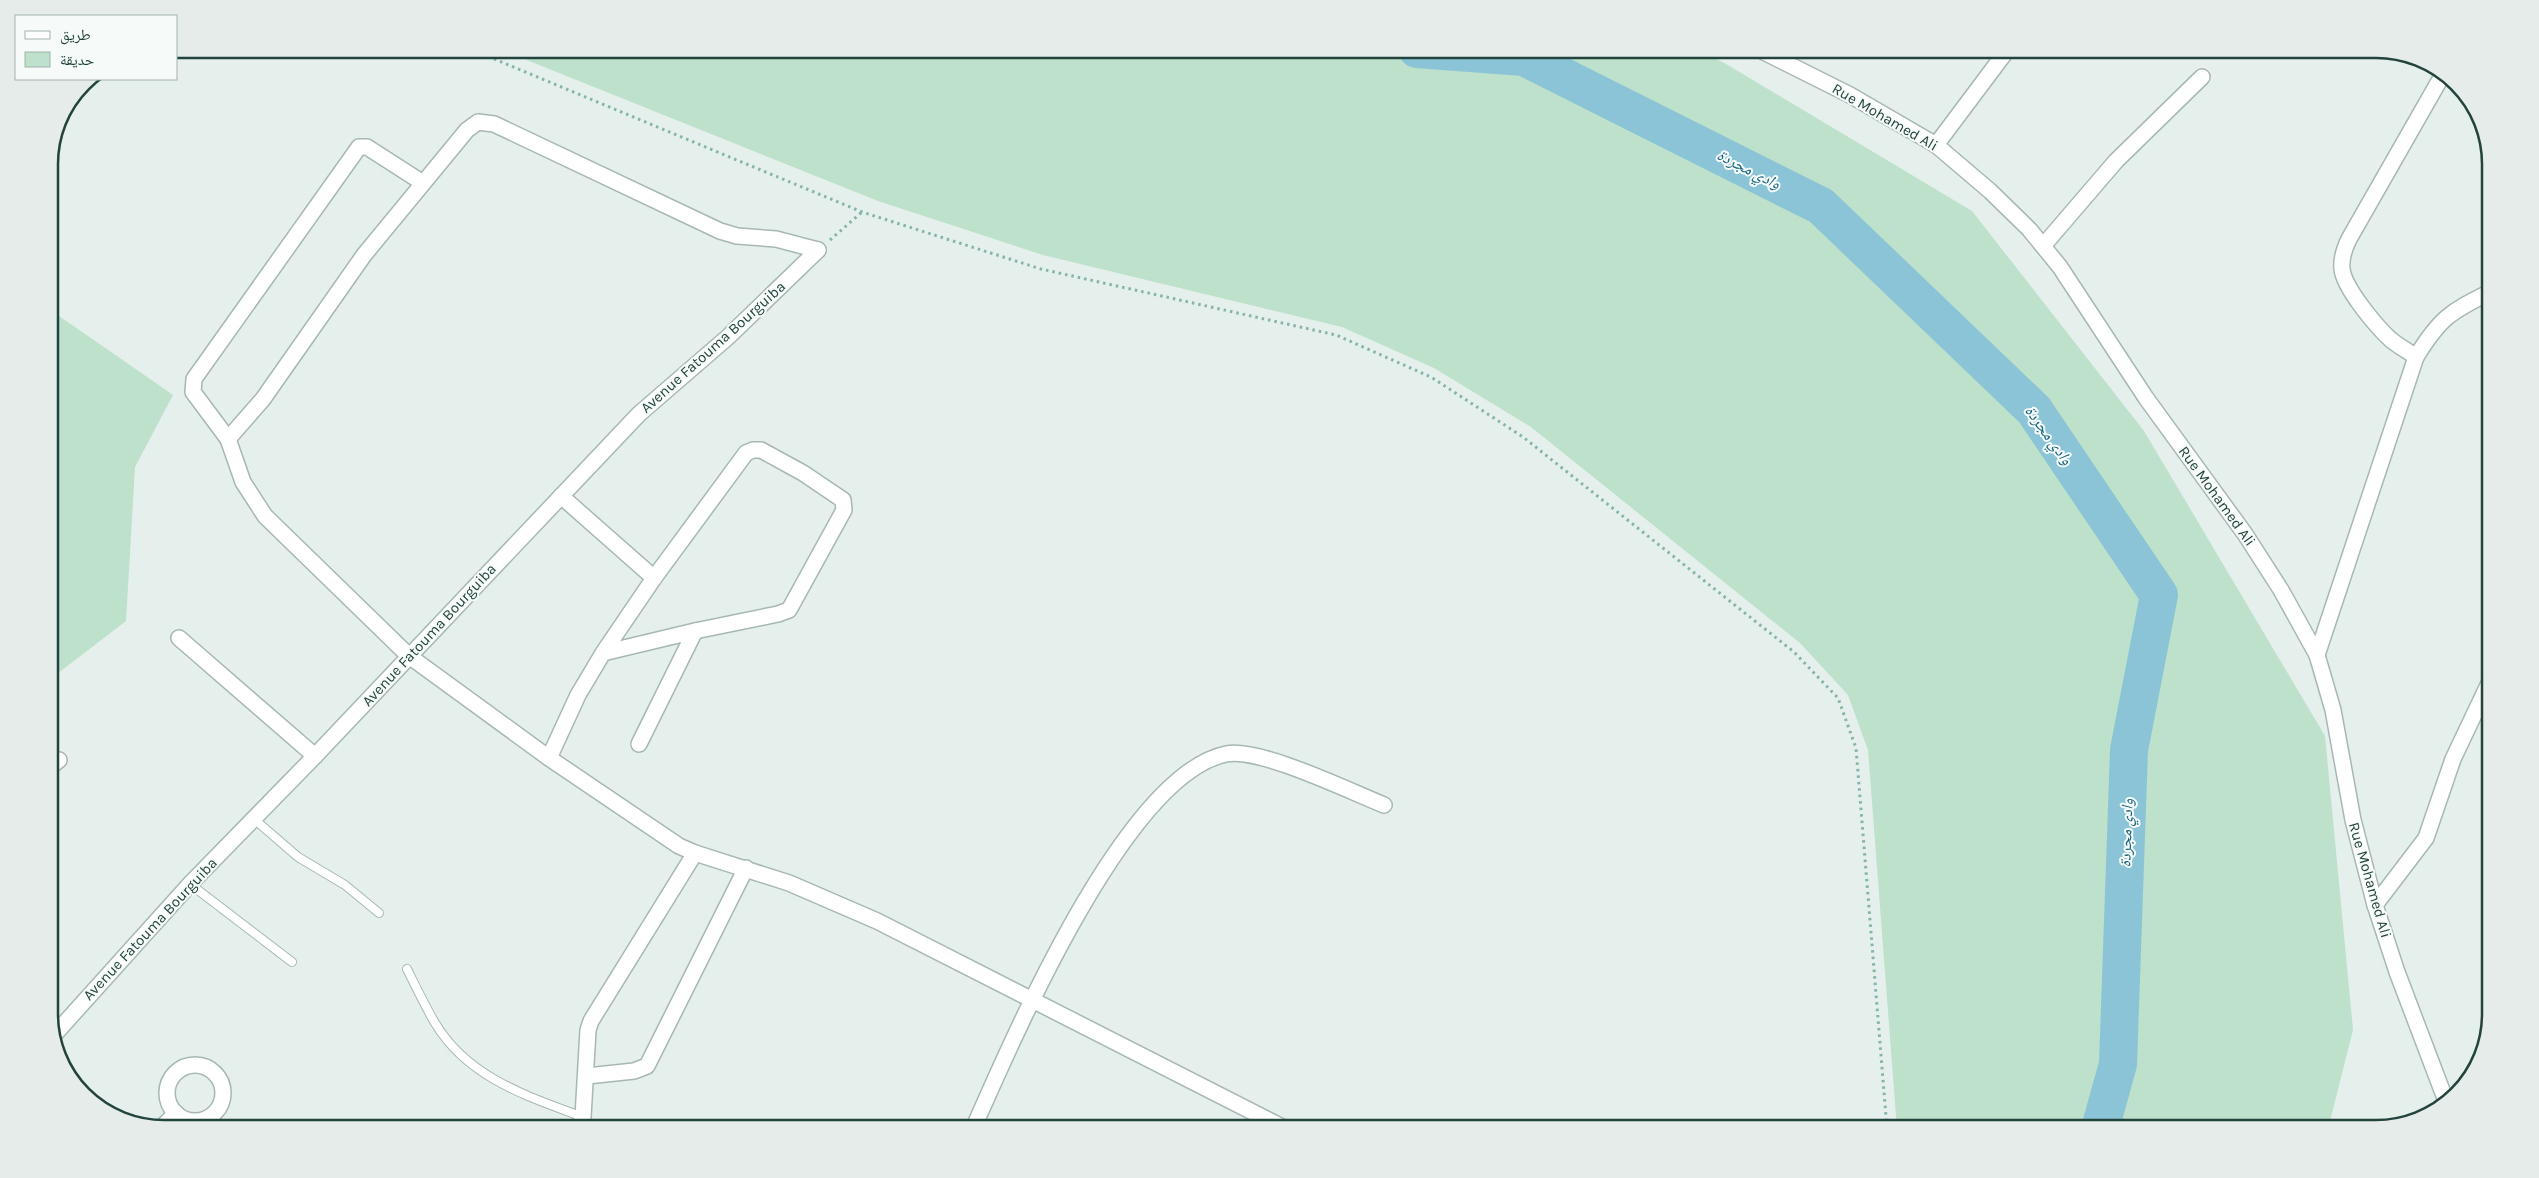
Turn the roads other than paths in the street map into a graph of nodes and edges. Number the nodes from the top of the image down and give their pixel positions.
1 (1776, 58) edge
2 (2001, 58) edge
3 (2202, 76) dead end
4 (2440, 79) edge
5 (1936, 145) junction
6 (423, 184) junction
7 (2043, 246) junction
8 (2481, 296) edge
9 (2416, 357) junction
10 (228, 439) junction
11 (561, 496) junction
12 (654, 578) junction
13 (696, 631) junction
14 (179, 638) dead end
15 (603, 654) junction
16 (2318, 655) junction
17 (409, 656) junction
18 (2482, 699) edge
19 (639, 744) dead end
20 (315, 756) junction
21 (549, 758) junction
22 (1384, 804) dead end
23 (254, 819) junction
24 (695, 853) junction
25 (746, 868) junction
26 (190, 884) junction
27 (2375, 905) junction
28 (379, 913) dead end
29 (292, 962) dead end
30 (406, 969) dead end
31 (1031, 1000) junction
32 (58, 1023) edge
33 (587, 1076) junction
34 (2444, 1095) edge
35 (176, 1113) dead end
36 (169, 1120) edge
37 (574, 1120) edge
38 (580, 1120) edge
39 (977, 1120) edge
40 (1268, 1120) edge

1 - 5 street, Rue Mohamed Ali
2 - 5 street
3 - 7 street
4 - 9 street
5 - 7 street, Rue Mohamed Ali
6 - 10 street
6 - 10 street
6 - 11 street, Avenue Fatouma Bourguiba
7 - 16 street, Rue Mohamed Ali
8 - 9 street
9 - 16 street
10 - 17 street
11 - 12 street
11 - 17 street, Avenue Fatouma Bourguiba
12 - 13 street
12 - 15 street
13 - 15 street
13 - 19 street
14 - 20 street
15 - 21 street
16 - 27 street, Rue Mohamed Ali
17 - 20 street, Avenue Fatouma Bourguiba
17 - 21 street
18 - 27 street
20 - 23 street, Avenue Fatouma Bourguiba
21 - 24 street
22 - 31 street
23 - 26 street, Avenue Fatouma Bourguiba
23 - 28 lane
24 - 25 street
24 - 33 street
25 - 31 street
25 - 33 street
26 - 29 lane
26 - 32 street, Avenue Fatouma Bourguiba
27 - 34 street, Rue Mohamed Ali
30 - 37 lane
31 - 39 street
31 - 40 street
33 - 38 street
35 - 36 street

